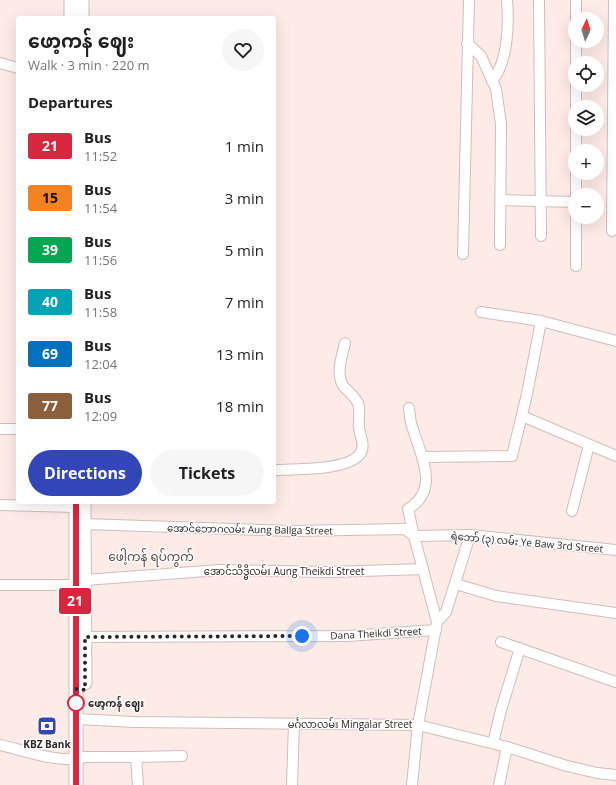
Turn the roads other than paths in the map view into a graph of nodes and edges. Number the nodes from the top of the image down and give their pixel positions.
1 (71, 0) edge
2 (82, 0) edge
3 (469, 0) edge
4 (507, 0) edge
5 (539, 0) edge
6 (576, 0) edge
7 (614, 0) edge
8 (576, 12) edge
9 (71, 16) edge
10 (82, 16) edge
11 (467, 43) junction
12 (0, 63) edge
13 (16, 67) edge
14 (492, 80) junction
15 (501, 200) junction
16 (541, 202) junction
17 (568, 202) edge
18 (576, 224) edge
19 (612, 231) dead end
20 (541, 236) dead end
21 (500, 245) dead end
22 (463, 254) dead end
23 (576, 266) dead end
24 (481, 312) dead end
25 (541, 321) junction
26 (616, 341) edge
27 (345, 342) dead end
28 (409, 408) dead end
29 (522, 416) junction
30 (0, 429) edge
31 (16, 430) edge
32 (589, 445) junction
33 (616, 456) edge
34 (423, 457) junction
35 (276, 470) edge
36 (79, 504) edge
37 (0, 505) edge
38 (572, 511) dead end
39 (85, 524) junction
40 (414, 536) junction
41 (470, 536) junction
42 (616, 550) edge
43 (423, 569) junction
44 (80, 583) junction
45 (456, 584) junction
46 (0, 585) edge
47 (616, 613) edge
48 (437, 626) junction
49 (80, 637) junction
50 (501, 642) dead end
51 (520, 648) junction
52 (616, 682) edge
53 (80, 719) junction
54 (294, 724) junction
55 (418, 725) junction
56 (493, 743) junction
57 (0, 745) edge
58 (507, 747) junction
59 (182, 756) dead end
60 (136, 757) junction
61 (81, 758) junction
62 (616, 775) edge
63 (76, 785) edge
64 (85, 785) edge
65 (138, 785) edge
66 (292, 785) edge
67 (412, 785) edge
68 (499, 785) edge

1 - 9 main road
2 - 10 main road
3 - 11 street
4 - 14 street
5 - 16 street
6 - 8 street
7 - 19 street
11 - 14 street
11 - 22 street
12 - 13 street
14 - 15 street
15 - 16 street
15 - 21 street
16 - 17 street
16 - 20 street
18 - 23 street
24 - 25 street
25 - 26 street
25 - 29 street
27 - 35 street
28 - 34 street
29 - 32 street
29 - 34 street
30 - 31 street
32 - 33 street
32 - 38 street
34 - 40 street
36 - 37 street
36 - 39 main road
36 - 44 main road
39 - 40 street, အောင်ဘောဂလမ်း Aung Ballga Street
39 - 44 main road
40 - 41 street, ရဲဘော် (၃) လမ်း Ye Baw 3rd Street
40 - 43 street
41 - 42 street, ရဲဘော် (၃) လမ်း Ye Baw 3rd Street
41 - 45 street
43 - 44 street, အောင်သိဒ္ဓိလမ်း Aung Theikdi Street
43 - 48 street
44 - 46 street, အောင်သိဒ္ဓိလမ်း Aung Theikdi Street
44 - 49 main road
45 - 47 street
45 - 48 street
48 - 49 street, Dana Theikdi Street
48 - 55 street
49 - 53 main road
50 - 51 street
51 - 52 street
51 - 56 street
53 - 54 street, မင်္ဂလာလမ်း Mingalar Street
53 - 61 main road
54 - 55 street, မင်္ဂလာလမ်း Mingalar Street
54 - 66 street
55 - 56 street, မင်္ဂလာလမ်း Mingalar Street
55 - 67 street
56 - 58 street, မင်္ဂလာလမ်း Mingalar Street
57 - 61 street
58 - 62 street, မင်္ဂလာလမ်း Mingalar Street
58 - 68 street
59 - 60 street
60 - 61 street
60 - 65 street
61 - 63 main road
61 - 64 main road

